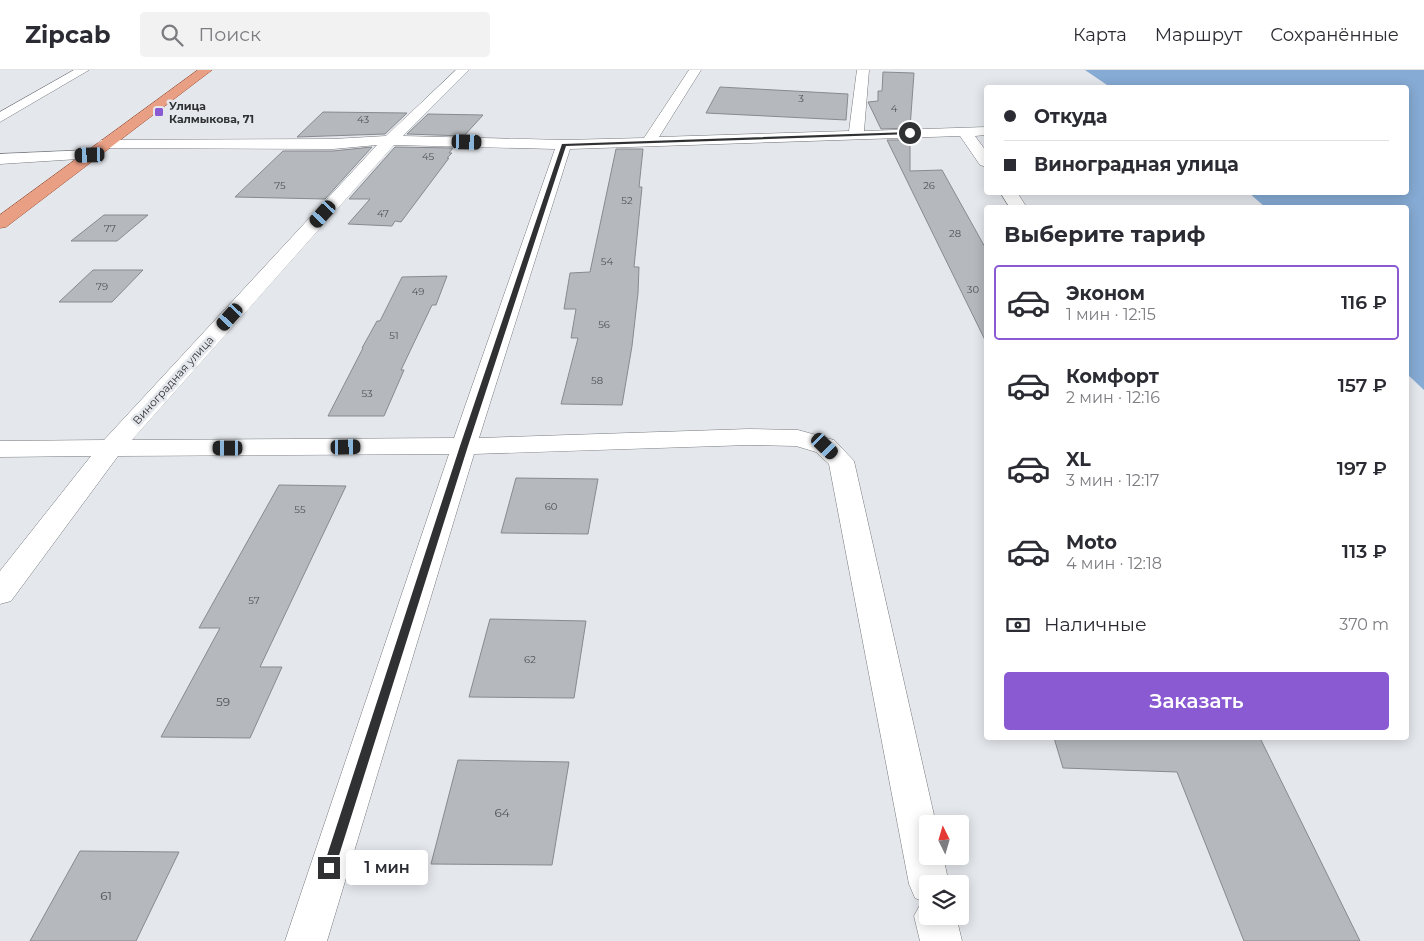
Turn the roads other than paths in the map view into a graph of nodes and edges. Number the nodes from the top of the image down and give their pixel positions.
1 (84, 70) edge
2 (206, 70) edge
3 (463, 70) edge
4 (695, 70) edge
5 (863, 70) edge
6 (0, 118) edge
7 (964, 131) junction
8 (984, 131) edge
9 (856, 135) junction
10 (390, 140) junction
11 (649, 142) junction
12 (106, 143) junction
13 (564, 145) junction
14 (90, 155) junction
15 (0, 159) edge
16 (984, 159) edge
17 (0, 223) edge
18 (464, 446) junction
19 (0, 449) edge
20 (110, 450) junction
21 (0, 593) edge
22 (927, 875) edge
23 (937, 925) edge
24 (306, 941) edge
25 (940, 941) edge

1 - 6 street
2 - 12 main road
3 - 10 street, Виноградная улица
4 - 11 street
5 - 9 street
7 - 8 street
7 - 9 street
7 - 16 street
9 - 11 street
10 - 12 street
10 - 13 street
10 - 20 street, Виноградная улица
11 - 13 street
12 - 14 main road
13 - 18 street
14 - 15 street
14 - 17 main road
18 - 20 street
18 - 22 street
18 - 24 street
19 - 20 street
20 - 21 street, Виноградная улица
23 - 25 street

